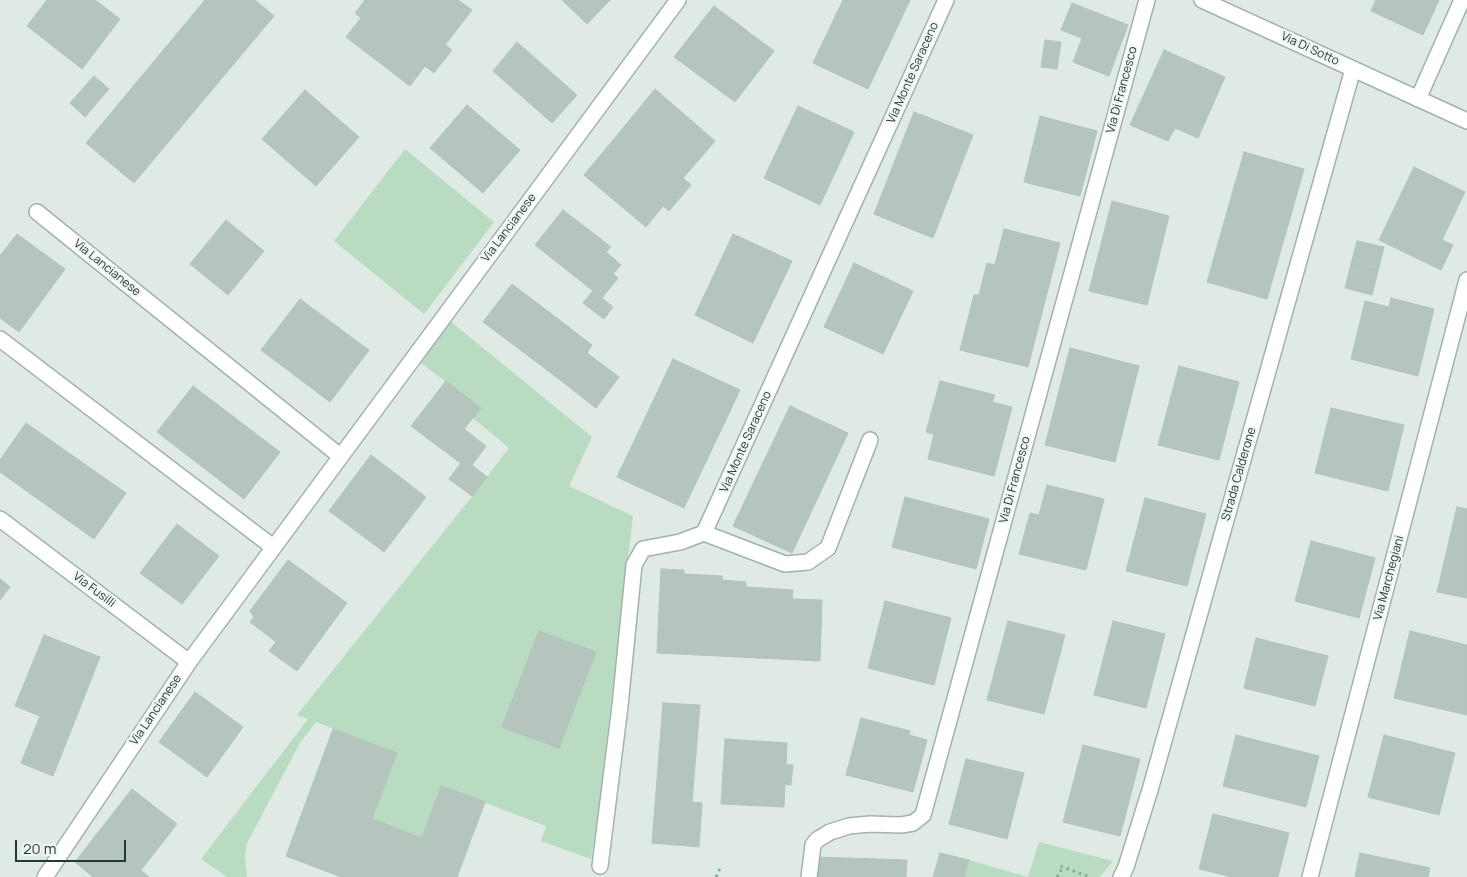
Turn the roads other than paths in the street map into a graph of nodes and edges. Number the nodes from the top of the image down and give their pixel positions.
1 (678, 0) edge
2 (946, 0) edge
3 (1147, 0) edge
4 (1462, 0) edge
5 (1210, 2) edge
6 (1353, 69) junction
7 (1418, 99) junction
8 (1467, 121) edge
9 (37, 212) dead end
10 (1467, 280) edge
11 (0, 339) edge
12 (870, 440) dead end
13 (340, 456) junction
14 (0, 519) edge
15 (704, 533) junction
16 (273, 546) junction
17 (189, 662) junction
18 (600, 866) dead end
19 (45, 877) edge
20 (809, 877) edge
21 (1121, 877) edge
22 (1310, 877) edge

1 - 13 street, Via Lancianese
2 - 15 street, Via Monte Saraceno
3 - 20 street, Via Di Francesco
4 - 7 street
5 - 6 street, Via Di Sotto
6 - 7 street, Via Di Sotto
6 - 21 street, Strada Calderone
7 - 8 street, Via Di Sotto
9 - 13 street, Via Lancianese
10 - 22 street, Via Marchegiani
11 - 16 street
12 - 15 street
13 - 16 street, Via Lancianese
14 - 17 street, Via Fusilli
15 - 18 street
16 - 17 street, Via Lancianese
17 - 19 street, Via Lancianese

